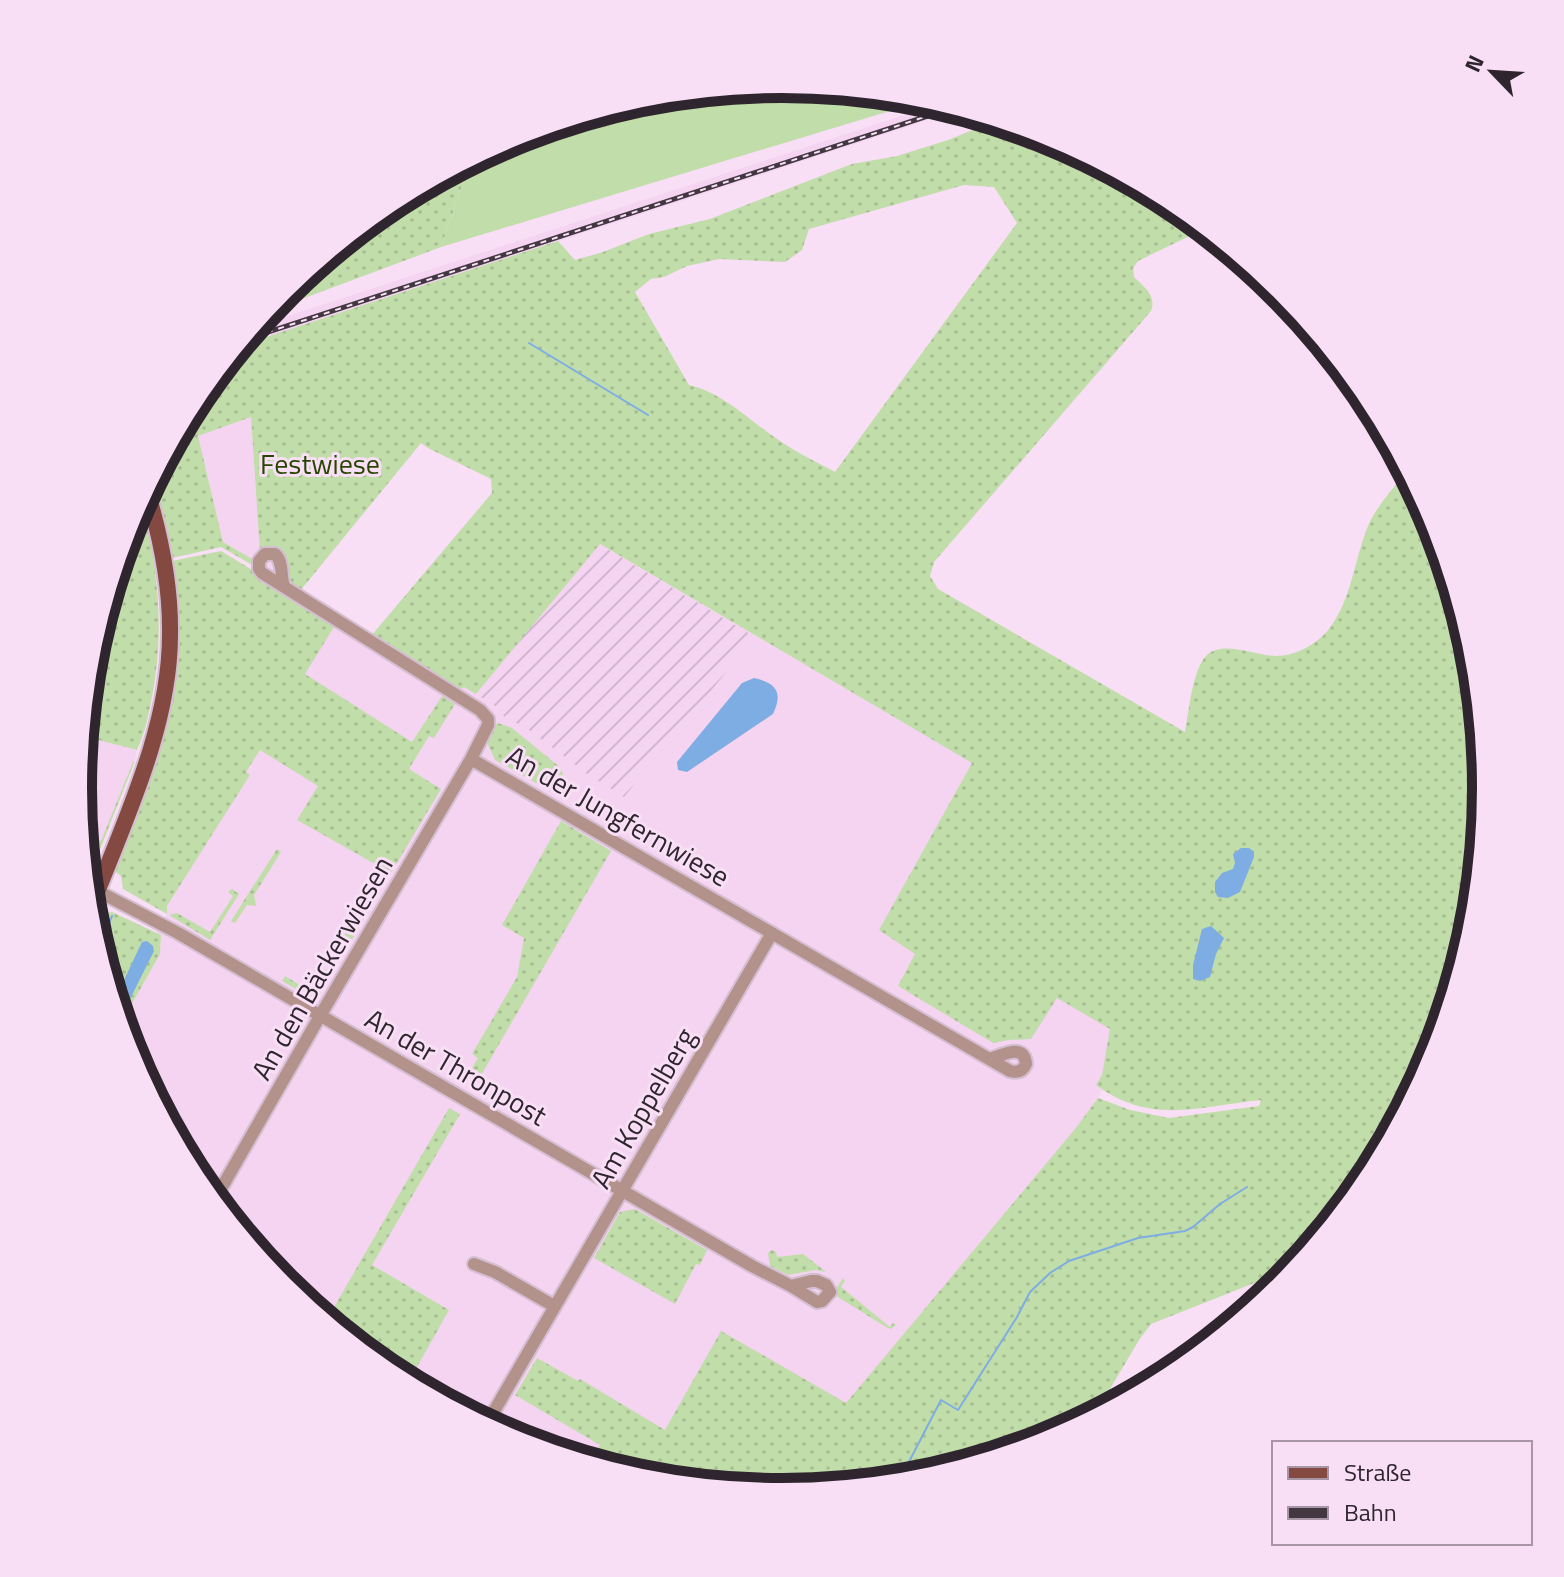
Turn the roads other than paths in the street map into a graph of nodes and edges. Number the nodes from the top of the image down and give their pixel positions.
1 (152, 509) edge
2 (284, 586) dead end
3 (471, 759) junction
4 (98, 875) edge
5 (100, 892) edge
6 (772, 933) junction
7 (320, 1016) junction
8 (990, 1059) dead end
9 (221, 1189) edge
10 (623, 1191) junction
11 (474, 1264) dead end
12 (791, 1286) dead end
13 (554, 1306) junction
14 (492, 1414) edge

1 - 4 main road
2 - 3 street, An der Jungfernwiese
3 - 6 street, An der Jungfernwiese
3 - 7 street, An den Bäckerwiesen
5 - 7 street, An der Thronpost
6 - 8 street, An der Jungfernwiese
6 - 10 street, Am Koppelberg
7 - 9 street, An den Bäckerwiesen
7 - 10 street, An der Thronpost
10 - 12 street, An der Thronpost
10 - 13 street, Am Koppelberg
11 - 13 street
13 - 14 street, Am Koppelberg

